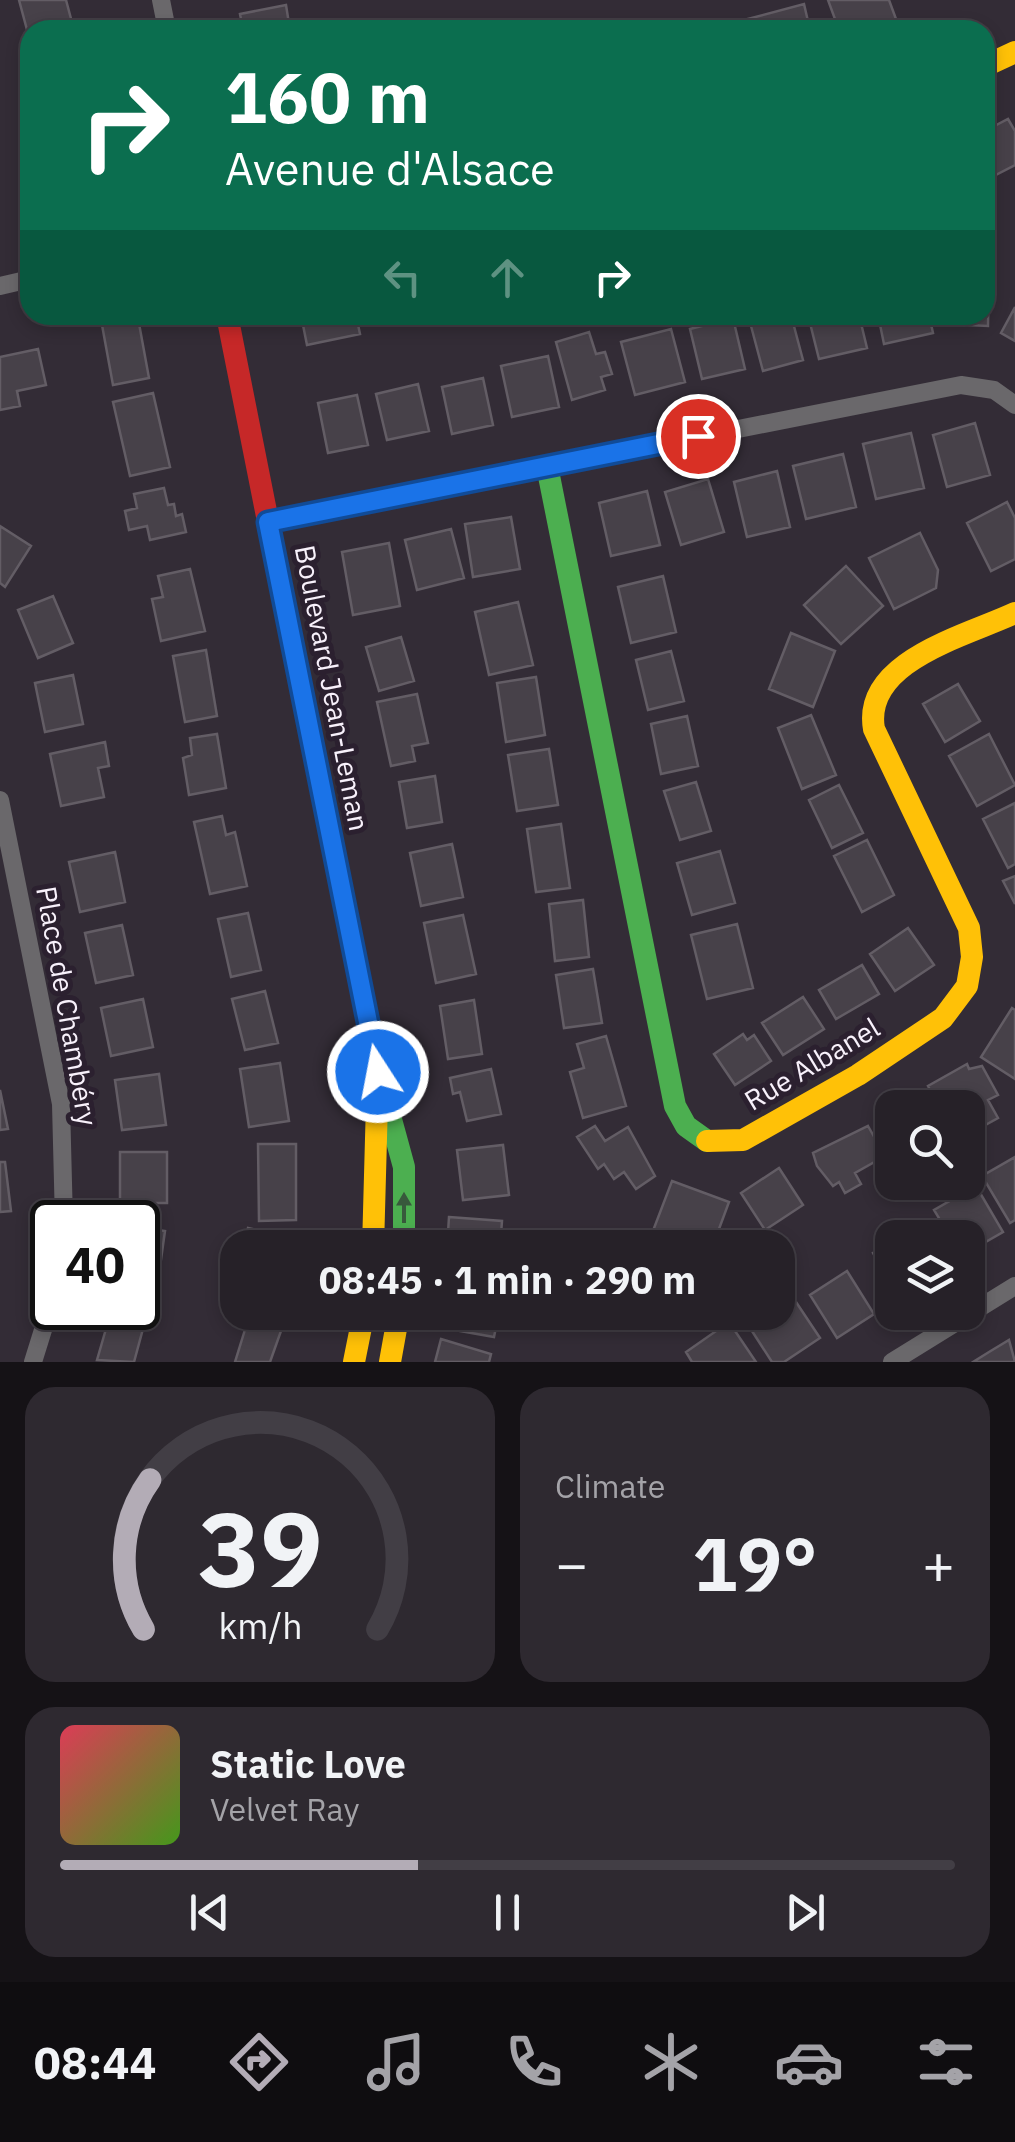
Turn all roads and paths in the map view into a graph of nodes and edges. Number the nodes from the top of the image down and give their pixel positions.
1 (229, 325) edge
2 (1015, 405) edge
3 (547, 466) junction
4 (268, 522) junction
5 (1015, 613) edge
6 (0, 800) edge
7 (378, 1072) junction
8 (63, 1200) edge
9 (374, 1230) edge
10 (404, 1230) edge
11 (1015, 1286) edge
12 (43, 1330) edge
13 (360, 1330) edge
14 (396, 1330) edge
15 (33, 1362) edge
16 (354, 1362) edge
17 (390, 1362) edge
18 (892, 1362) edge

1 - 4 street, Boulevard Jean-Leman
2 - 3 street
3 - 4 street
3 - 5 street, Rue Albanel
4 - 7 street, Boulevard Jean-Leman
6 - 8 street, Place de Chambéry
7 - 9 street, Boulevard Jean-Leman
10 -> 7 street, Boulevard Jean-Leman
11 - 18 street
12 - 15 street
13 - 16 street
14 - 17 street

